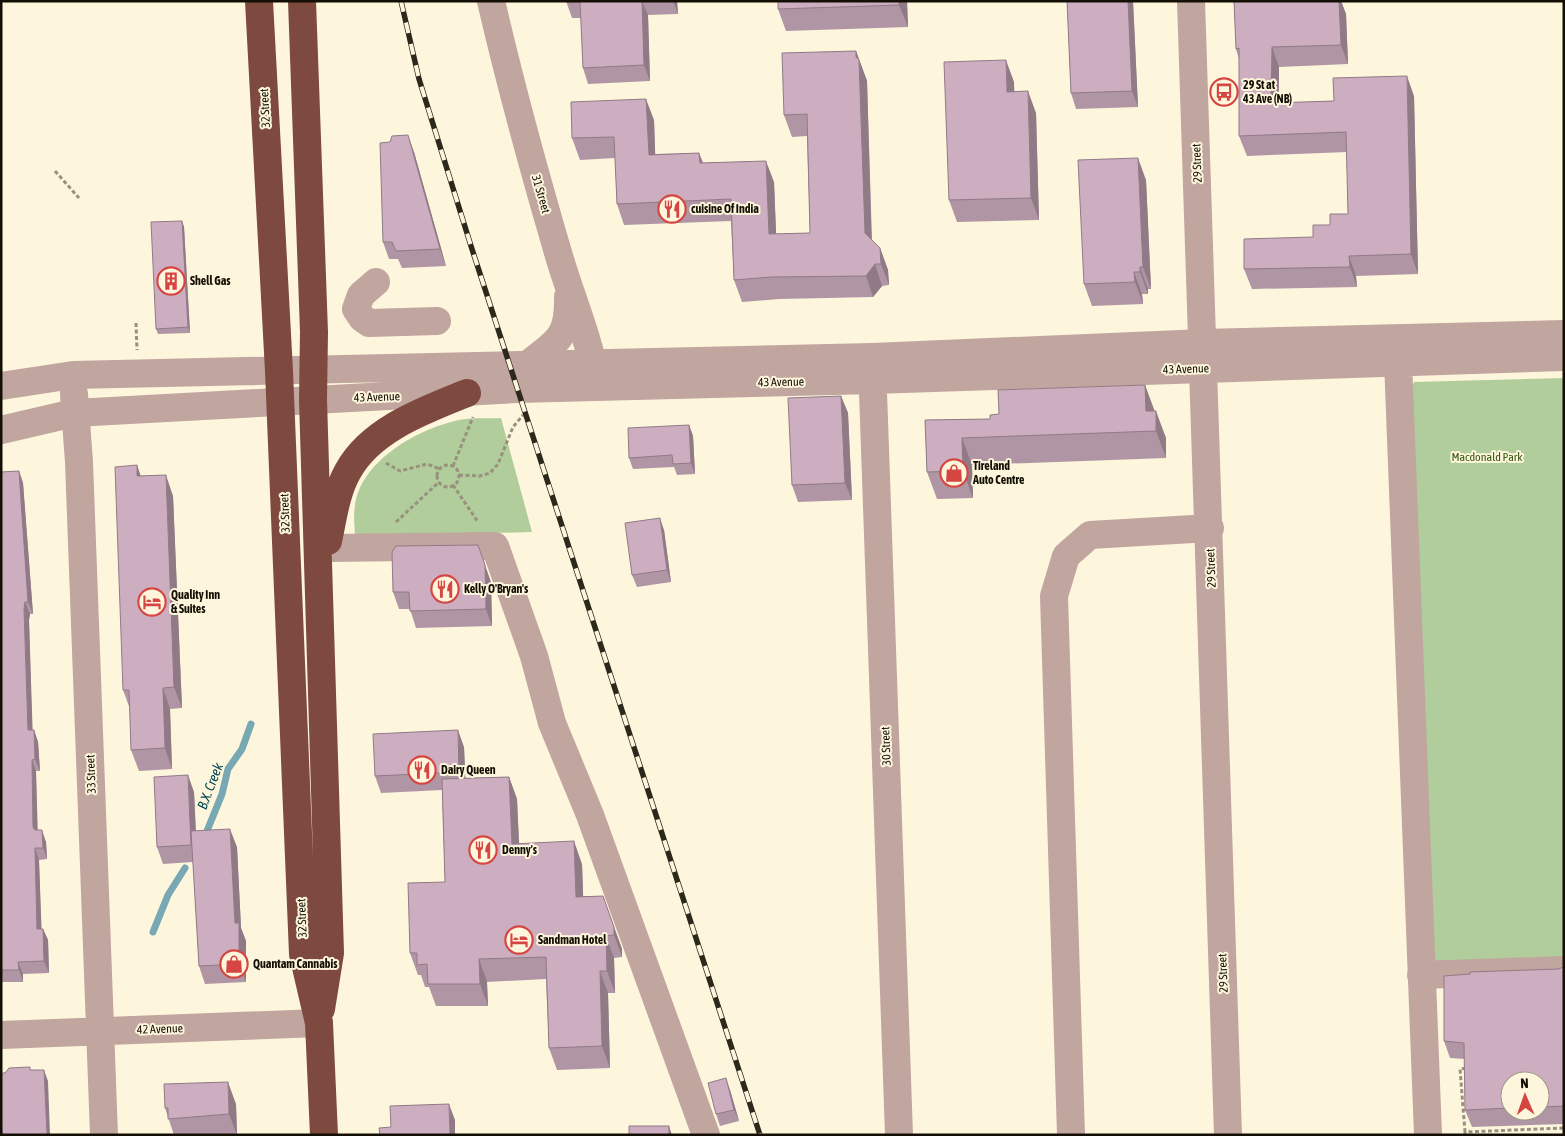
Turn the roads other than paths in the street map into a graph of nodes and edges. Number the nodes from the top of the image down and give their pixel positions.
1 (259, 1) edge
2 (302, 1) edge
3 (491, 1) edge
4 (1191, 1) edge
5 (376, 282) dead end
6 (568, 288) junction
7 (437, 320) dead end
8 (1564, 334) edge
9 (1204, 356) junction
10 (1564, 357) edge
11 (1398, 361) junction
12 (527, 365) junction
13 (872, 369) junction
14 (313, 370) junction
15 (280, 371) junction
16 (595, 375) junction
17 (73, 376) junction
18 (1, 386) edge
19 (314, 400) junction
20 (280, 401) junction
21 (470, 405) junction
22 (74, 413) junction
23 (1, 430) edge
24 (1210, 528) junction
25 (327, 548) junction
26 (319, 586) junction
27 (1564, 970) edge
28 (1421, 975) junction
29 (319, 1023) junction
30 (101, 1031) junction
31 (1, 1034) edge
32 (104, 1135) edge
33 (324, 1135) edge
34 (706, 1135) edge
35 (899, 1135) edge
36 (1071, 1135) edge
37 (1228, 1135) edge
38 (1428, 1135) edge

1 - 15 highway, 32 Street
2 - 14 highway, 32 Street
3 - 6 street, 31 Street
4 - 9 street, 29 Street
5 - 7 street
6 - 12 street
6 - 16 street, 31 Street
8 - 9 street, 43 Avenue
9 - 11 street, 43 Avenue
9 - 13 street, 43 Avenue
9 - 24 street, 29 Street
10 - 11 street, 43 Avenue
11 - 28 street
12 - 14 street, 43 Avenue
12 - 16 street, 43 Avenue
13 - 16 street, 43 Avenue
13 - 35 street, 30 Street
14 - 15 street, 43 Avenue
14 - 19 highway, 32 Street
15 - 17 street, 43 Avenue
15 - 20 highway, 32 Street
16 - 21 street, 43 Avenue
17 - 18 street, 43 Avenue
17 - 22 street, 33 Street
19 - 20 street, 43 Avenue
19 - 21 street, 43 Avenue
19 - 26 highway, 32 Street
20 - 22 street, 43 Avenue
20 - 29 highway, 32 Street
21 - 25 highway
22 - 23 street, 43 Avenue
22 - 30 street, 33 Street
24 - 36 street
24 - 37 street, 29 Street
25 - 26 highway
25 - 34 street
26 - 29 highway, 32 Street
27 - 28 street
28 - 38 street
29 - 30 street, 42 Avenue
29 - 33 highway, 32 Street
30 - 31 street, 42 Avenue
30 - 32 street, 33 Street

